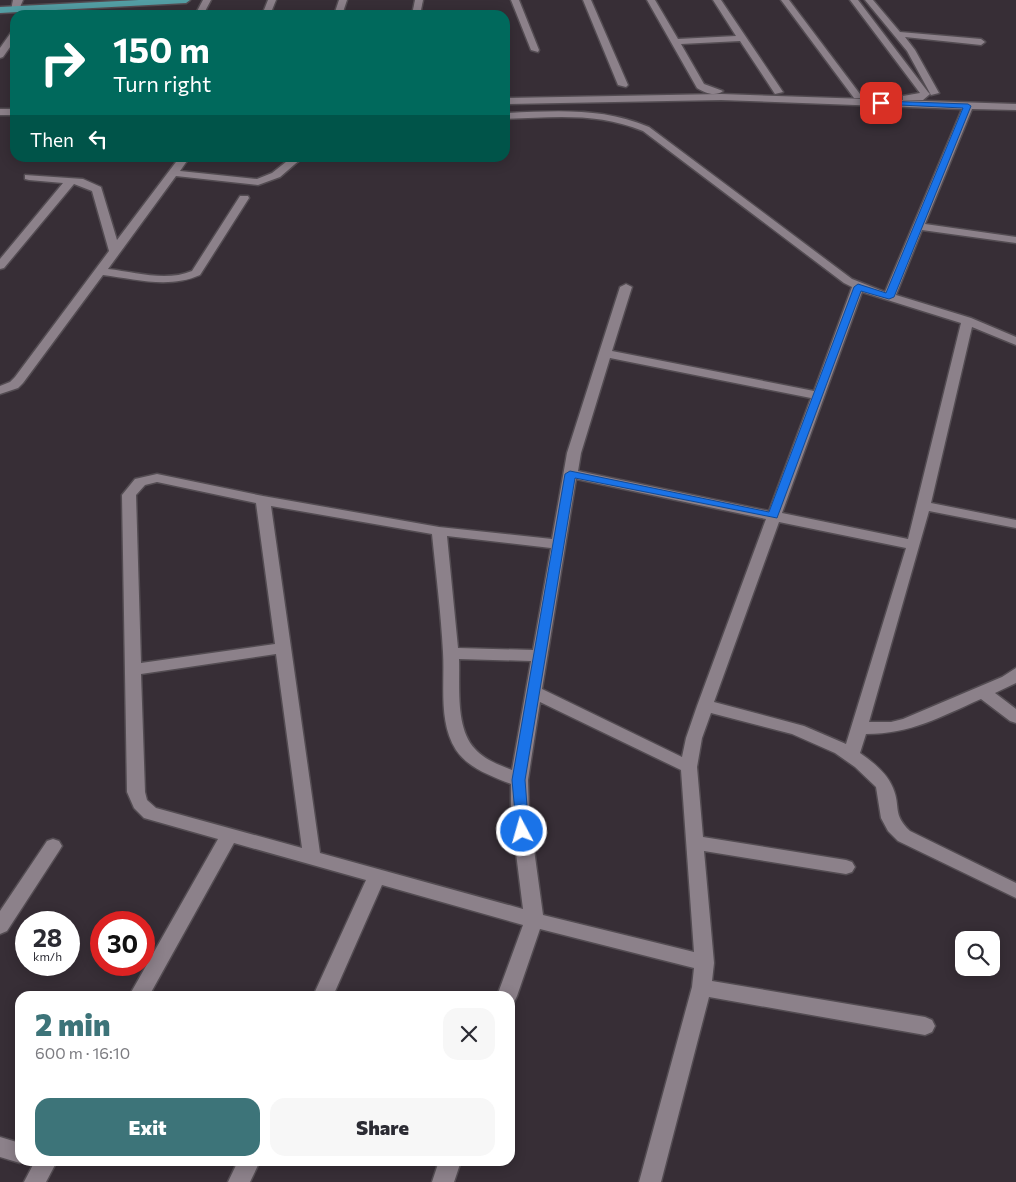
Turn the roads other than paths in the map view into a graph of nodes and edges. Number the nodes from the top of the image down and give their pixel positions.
1 (56, 0) edge
2 (186, 0) edge
3 (515, 0) edge
4 (587, 0) edge
5 (651, 0) edge
6 (717, 0) edge
7 (785, 0) edge
8 (854, 0) edge
9 (869, 0) edge
10 (0, 3) edge
11 (17, 4) edge
12 (0, 10) edge
13 (56, 10) edge
14 (898, 34) junction
15 (742, 38) junction
16 (10, 39) edge
17 (675, 42) junction
18 (982, 42) dead end
19 (535, 50) dead end
20 (1, 51) edge
21 (624, 85) dead end
22 (778, 92) junction
23 (857, 96) junction
24 (510, 101) edge
25 (940, 105) junction
26 (968, 106) junction
27 (1016, 107) edge
28 (510, 116) edge
29 (181, 162) edge
30 (292, 162) edge
31 (173, 173) junction
32 (29, 177) dead end
33 (71, 181) junction
34 (244, 198) dead end
35 (919, 226) junction
36 (1016, 240) edge
37 (115, 252) junction
38 (0, 266) edge
39 (100, 271) junction
40 (626, 287) dead end
41 (858, 287) junction
42 (889, 297) junction
43 (967, 321) junction
44 (1016, 341) edge
45 (605, 353) junction
46 (0, 390) edge
47 (818, 396) junction
48 (570, 474) junction
49 (263, 500) junction
50 (922, 506) junction
51 (773, 516) junction
52 (1016, 524) edge
53 (439, 532) junction
54 (558, 544) junction
55 (914, 544) junction
56 (284, 648) junction
57 (451, 654) junction
58 (540, 656) junction
59 (133, 670) junction
60 (1016, 674) edge
61 (534, 692) junction
62 (982, 692) junction
63 (705, 706) junction
64 (1016, 717) edge
65 (859, 728) junction
66 (851, 756) junction
67 (689, 767) junction
68 (518, 780) junction
69 (229, 836) junction
70 (695, 843) junction
71 (53, 846) dead end
72 (312, 859) junction
73 (846, 867) dead end
74 (377, 877) junction
75 (1016, 892) edge
76 (534, 920) junction
77 (0, 926) edge
78 (704, 963) junction
79 (702, 987) junction
80 (142, 991) edge
81 (325, 991) edge
82 (509, 991) edge
83 (925, 1026) dead end
84 (0, 1147) edge
85 (15, 1152) edge
86 (43, 1166) edge
87 (247, 1166) edge
88 (448, 1166) edge
89 (35, 1182) edge
90 (239, 1182) edge
91 (443, 1182) edge
92 (650, 1182) edge

1 - 11 main road
2 - 13 main road
3 - 19 street
4 - 21 street
5 - 17 street
6 - 15 street
7 - 23 street
8 - 23 street
9 - 14 street
10 - 11 main road
11 - 12 main road
14 - 18 street
14 - 25 street
15 - 17 street
15 - 22 street
16 - 20 street
17 - 22 street
22 - 23 street
24 - 25 street
25 - 26 street
26 - 27 street
26 - 35 street
28 - 41 street
29 - 31 street
30 - 31 street
31 - 37 street
32 - 33 street
33 - 37 street
33 - 38 street
34 - 39 street
35 - 36 street
35 - 42 street
37 - 39 street
39 - 46 street
40 - 45 street
41 - 42 street
41 - 47 street
42 - 43 street
43 - 44 street
43 - 50 street
45 - 47 street
45 - 48 street
47 - 51 street
48 - 51 street
48 - 54 street
49 - 53 street
49 - 56 street
49 - 59 street
50 - 52 street
50 - 55 street
51 - 55 street
51 - 63 street
53 - 54 street
53 - 57 street
54 - 58 street
55 - 65 street
56 - 59 street
56 - 72 street
57 - 58 street
57 - 68 street
58 - 61 street
59 - 69 street
60 - 62 street
61 - 67 street
61 - 68 street
62 - 64 street
62 - 65 street
63 - 66 street
63 - 67 street
65 - 66 street
66 - 75 street
67 - 70 street
68 - 76 street
69 - 72 street
69 - 80 street
70 - 73 street
70 - 78 street
71 - 77 street
72 - 74 street
74 - 76 street
74 - 81 street
76 - 78 street
76 - 82 street
78 - 79 street
79 - 83 street
79 - 92 street
84 - 85 street
86 - 89 street
87 - 90 street
88 - 91 street

